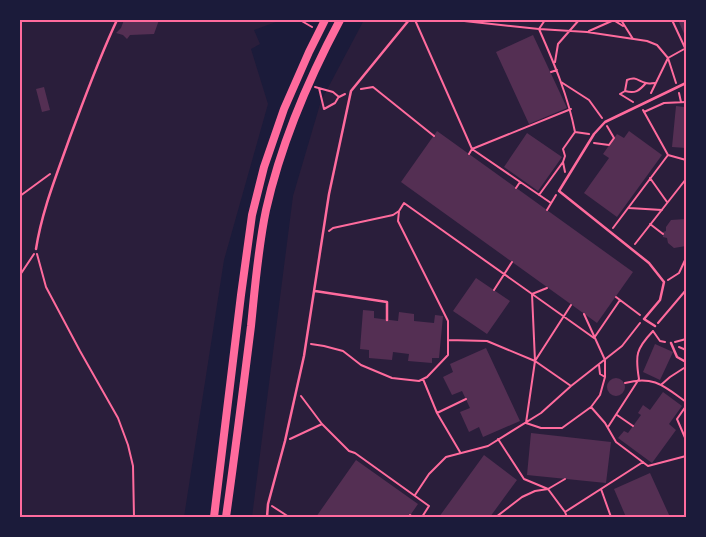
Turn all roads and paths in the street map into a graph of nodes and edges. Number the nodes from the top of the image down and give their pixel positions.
1 (117, 20) edge
2 (300, 20) edge
3 (324, 20) edge
4 (340, 20) edge
5 (409, 20) edge
6 (415, 20) edge
7 (455, 20) edge
8 (545, 20) edge
9 (579, 20) edge
10 (614, 20) edge
11 (621, 20) edge
12 (672, 20) edge
13 (623, 26) junction
14 (539, 29) junction
15 (318, 31) junction
16 (568, 32) junction
17 (586, 32) junction
18 (633, 39) junction
19 (686, 49) edge
20 (668, 58) junction
21 (555, 64) junction
22 (557, 70) junction
23 (551, 72) dead end
24 (561, 82) junction
25 (646, 83) junction
26 (655, 83) junction
27 (686, 83) edge
28 (308, 84) junction
29 (319, 88) junction
30 (677, 88) junction
31 (351, 90) junction
32 (625, 91) junction
33 (651, 94) dead end
34 (339, 97) junction
35 (681, 102) junction
36 (686, 102) edge
37 (640, 105) junction
38 (571, 109) junction
39 (644, 112) junction
40 (605, 122) junction
41 (575, 132) junction
42 (594, 134) junction
43 (434, 136) dead end
44 (589, 142) junction
45 (472, 149) junction
46 (469, 154) dead end
47 (668, 155) junction
48 (686, 160) edge
49 (59, 168) junction
50 (650, 178) junction
51 (686, 179) edge
52 (520, 182) junction
53 (516, 188) dead end
54 (559, 191) junction
55 (539, 195) junction
56 (20, 196) edge
57 (668, 202) junction
58 (551, 203) junction
59 (628, 208) junction
60 (547, 210) dead end
61 (662, 210) junction
62 (399, 211) junction
63 (650, 224) junction
64 (610, 232) junction
65 (663, 234) dead end
66 (323, 235) junction
67 (36, 249) junction
68 (631, 249) junction
69 (686, 258) edge
70 (512, 262) dead end
71 (504, 274) junction
72 (20, 275) edge
73 (664, 282) junction
74 (548, 288) dead end
75 (494, 290) dead end
76 (686, 290) edge
77 (314, 291) junction
78 (532, 294) junction
79 (616, 297) dead end
80 (620, 300) junction
81 (571, 304) dead end
82 (584, 314) dead end
83 (563, 316) junction
84 (644, 319) junction
85 (387, 320) dead end
86 (655, 326) junction
87 (653, 331) junction
88 (594, 338) junction
89 (686, 339) edge
90 (448, 340) junction
91 (306, 343) junction
92 (671, 343) junction
93 (686, 350) edge
94 (605, 360) junction
95 (535, 361) junction
96 (686, 362) edge
97 (599, 365) junction
98 (686, 367) edge
99 (605, 377) junction
100 (423, 379) junction
101 (639, 379) junction
102 (625, 384) dead end
103 (662, 384) junction
104 (571, 386) junction
105 (296, 390) junction
106 (466, 400) dead end
107 (686, 402) edge
108 (686, 406) edge
109 (591, 407) junction
110 (436, 413) junction
111 (617, 415) junction
112 (526, 423) junction
113 (322, 424) junction
114 (632, 426) dead end
115 (608, 427) junction
116 (498, 439) junction
117 (686, 440) edge
118 (285, 441) junction
119 (460, 452) junction
120 (686, 456) edge
121 (643, 462) junction
122 (565, 479) dead end
123 (548, 489) junction
124 (601, 489) junction
125 (415, 495) junction
126 (268, 504) junction
127 (566, 512) junction
128 (134, 517) edge
129 (214, 517) edge
130 (226, 517) edge
131 (267, 517) edge
132 (289, 517) edge
133 (422, 517) edge
134 (496, 517) edge
135 (567, 517) edge
136 (611, 517) edge

1 - 49 lane
2 - 15 path
3 - 15 main road
4 - 28 main road
5 - 31 lane
6 - 45 path
7 - 14 path
8 - 14 path
9 - 16 path
10 - 13 path
10 - 17 path
11 - 13 path
12 - 19 path
13 - 18 path
14 - 16 path
14 - 21 path
15 - 129 main road
16 - 17 path
16 - 21 path
17 - 18 path
18 - 20 path
19 - 20 path
20 - 26 path
20 - 30 path
21 - 22 path
22 - 23 path
22 - 24 path
24 - 38 path
24 - 40 path
25 - 26 path
25 - 32 path
25 - 32 path
26 - 33 path
27 - 30 lane
28 - 29 path
28 - 130 main road
29 - 34 path
29 - 34 path
30 - 35 path
30 - 37 lane
31 - 34 path
31 - 43 path
31 - 66 lane
32 - 37 path
35 - 36 path
35 - 39 path
37 - 39 path
37 - 40 lane
38 - 41 path
38 - 45 path
39 - 47 path
40 - 42 lane
40 - 44 path
41 - 42 path
41 - 55 path
42 - 44 lane
44 - 54 lane
45 - 46 path
45 - 52 path
47 - 48 path
47 - 50 path
49 - 56 path
49 - 67 lane
50 - 57 path
50 - 59 path
51 - 57 path
52 - 53 path
52 - 55 path
54 - 58 path
54 - 64 lane
55 - 58 path
57 - 61 path
58 - 60 path
59 - 61 path
59 - 64 path
61 - 63 path
62 - 66 path
62 - 71 path
62 - 90 path
63 - 65 path
63 - 68 path
64 - 68 lane
66 - 77 lane
67 - 72 path
67 - 128 path
68 - 73 lane
69 - 73 path
70 - 71 path
71 - 75 path
71 - 78 path
73 - 84 lane
74 - 78 path
76 - 86 path
77 - 85 lane
77 - 91 lane
78 - 83 path
78 - 95 path
79 - 80 path
80 - 84 path
80 - 88 path
81 - 83 path
82 - 88 path
83 - 88 path
83 - 95 path
84 - 86 lane
84 - 94 path
86 - 87 path
87 - 92 path
87 - 101 path
88 - 94 path
89 - 92 path
90 - 95 path
90 - 100 path
91 - 100 path
91 - 105 lane
92 - 93 path
92 - 96 lane
94 - 97 path
94 - 99 path
95 - 104 path
95 - 112 path
97 - 99 path
97 - 104 path
98 - 103 path
99 - 109 path
100 - 110 path
101 - 102 path
101 - 103 path
101 - 111 path
103 - 107 path
104 - 112 path
105 - 113 path
105 - 118 lane
106 - 110 path
108 - 117 path
109 - 112 path
109 - 115 path
110 - 119 path
111 - 114 path
111 - 115 path
112 - 116 path
113 - 118 path
113 - 125 path
115 - 121 path
116 - 119 path
116 - 123 path
118 - 126 lane
119 - 125 path
120 - 121 path
121 - 124 path
122 - 123 path
123 - 127 path
123 - 134 path
124 - 127 path
124 - 136 path
125 - 133 path
126 - 131 lane
126 - 132 path
127 - 135 path

